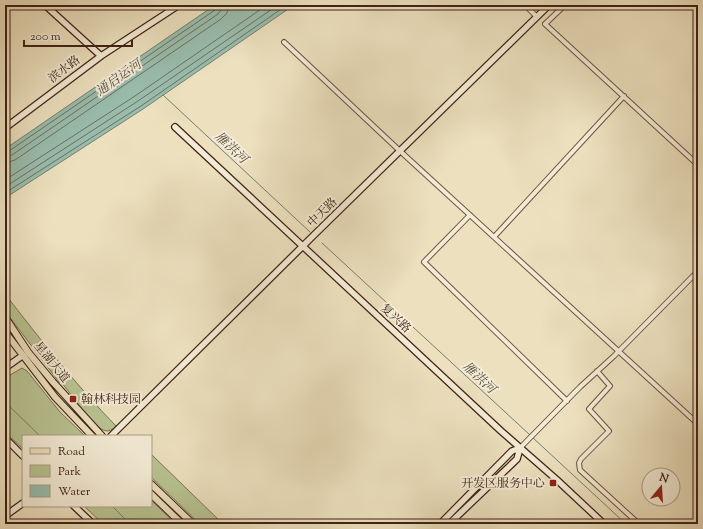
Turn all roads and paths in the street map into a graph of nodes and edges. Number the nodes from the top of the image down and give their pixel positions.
1 (45, 5) edge
2 (179, 5) edge
3 (525, 5) edge
4 (549, 5) edge
5 (565, 5) edge
6 (537, 17) junction
7 (284, 42) dead end
8 (100, 56) junction
9 (624, 96) junction
10 (175, 127) dead end
11 (5, 128) edge
12 (400, 151) junction
13 (698, 165) edge
14 (470, 215) junction
15 (494, 237) junction
16 (303, 246) junction
17 (698, 271) edge
18 (5, 317) edge
19 (5, 332) edge
20 (618, 351) junction
21 (22, 356) junction
22 (5, 368) edge
23 (597, 371) junction
24 (567, 401) junction
25 (698, 424) edge
26 (91, 435) edge
27 (101, 435) edge
28 (112, 435) edge
29 (5, 438) edge
30 (520, 448) junction
31 (22, 455) edge
32 (152, 485) edge
33 (152, 495) edge
34 (22, 504) edge
35 (75, 507) edge
36 (5, 516) edge
37 (93, 524) edge
38 (182, 524) edge
39 (193, 524) edge
40 (440, 524) edge
41 (449, 524) edge
42 (604, 524) edge
43 (639, 524) edge

1 - 8 street
2 - 8 street, 滨水路
3 - 6 street
4 - 6 street, 中天路
5 - 9 street
6 - 12 street, 中天路
7 - 12 street
8 - 11 street, 滨水路
9 - 13 street
9 - 15 street
10 - 16 street, 复兴路
12 - 14 street
12 - 16 street, 中天路
14 - 15 street
14 - 24 street
15 - 20 street
16 - 28 street, 中天路
16 - 30 street, 复兴路
17 - 20 street
18 - 27 main road, 星湖大道
19 - 21 main road, 星湖大道
20 - 23 street
20 - 25 street
21 - 22 street
21 - 26 main road, 星湖大道
23 - 24 street
23 - 43 street
24 - 30 street
29 - 31 street
30 - 40 street
30 - 41 street
30 - 42 street, 复兴路
32 - 39 main road
33 - 38 main road
34 - 36 street
35 - 37 street

